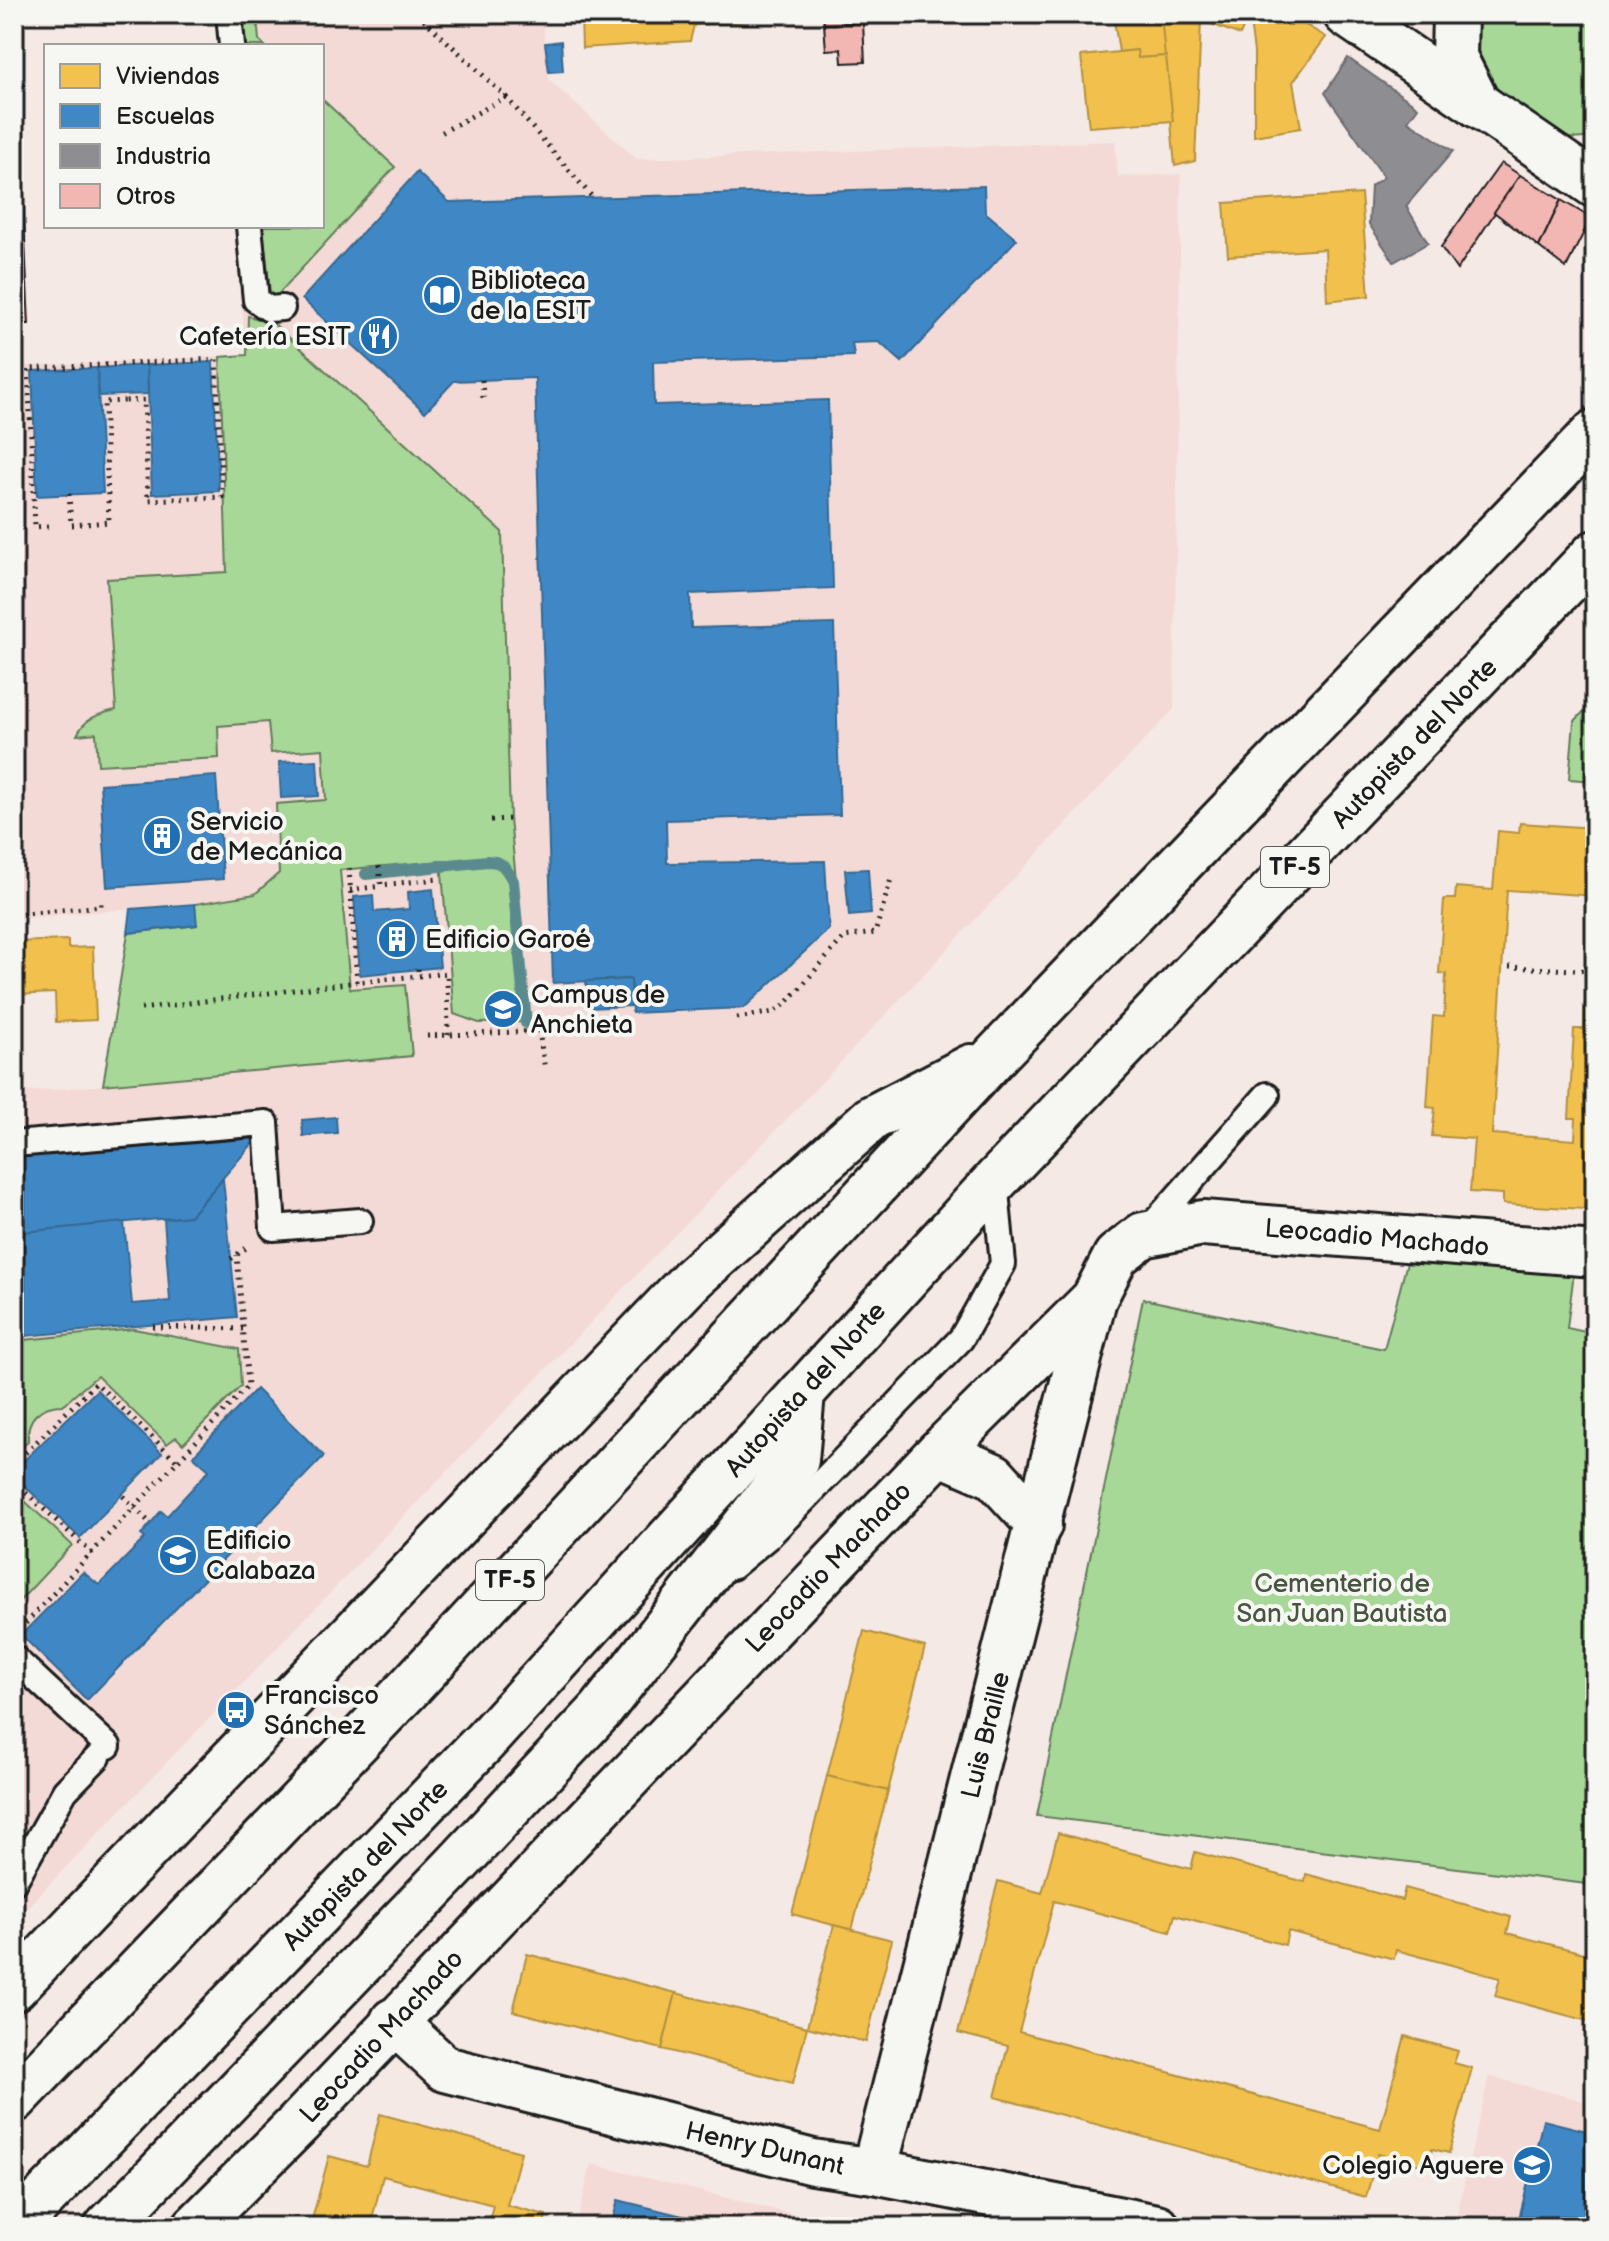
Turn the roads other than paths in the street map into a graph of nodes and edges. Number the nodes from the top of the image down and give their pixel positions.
1 (229, 14) edge
2 (1346, 14) edge
3 (1455, 14) edge
4 (232, 44) edge
5 (1479, 107) junction
6 (1577, 156) edge
7 (1595, 185) edge
8 (249, 228) edge
9 (282, 308) dead end
10 (1595, 432) edge
11 (1595, 553) edge
12 (998, 1053) junction
13 (1267, 1095) dead end
14 (14, 1144) edge
15 (995, 1181) junction
16 (360, 1221) dead end
17 (1143, 1235) junction
18 (1595, 1254) edge
19 (1094, 1299) junction
20 (802, 1393) junction
21 (939, 1452) junction
22 (1039, 1525) junction
23 (672, 1617) junction
24 (14, 1658) edge
25 (455, 1866) junction
26 (14, 1882) edge
27 (14, 1988) edge
28 (393, 2021) junction
29 (14, 2100) edge
30 (874, 2171) junction
31 (16, 2227) edge
32 (107, 2227) edge
33 (144, 2227) edge
34 (195, 2227) edge
35 (1157, 2227) edge

1 - 4 lane
2 - 5 main road
3 - 5 main road
5 - 6 main road
6 - 7 main road
8 - 9 lane
10 - 12 main road, TF-5
11 - 15 main road, Autopista del Norte / TF-5
12 - 27 main road
12 - 29 main road, TF-5
13 - 17 lane
14 - 16 lane
15 - 20 main road, Autopista del Norte / TF-5
15 - 23 lane
17 - 18 main road, Leocadio Machado
17 - 19 main road, Leocadio Machado
19 - 21 main road, Leocadio Machado
19 - 22 main road, Luis Braille
20 - 23 main road
20 - 31 main road, Autopista del Norte / TF-5
21 - 22 main road
21 - 28 main road, Leocadio Machado
22 - 30 main road, Luis Braille
23 - 25 main road
24 - 26 lane
25 - 32 main road
25 - 33 main road
28 - 30 main road, Henry Dunant
28 - 34 main road, Leocadio Machado
30 - 35 main road, Henry Dunant

